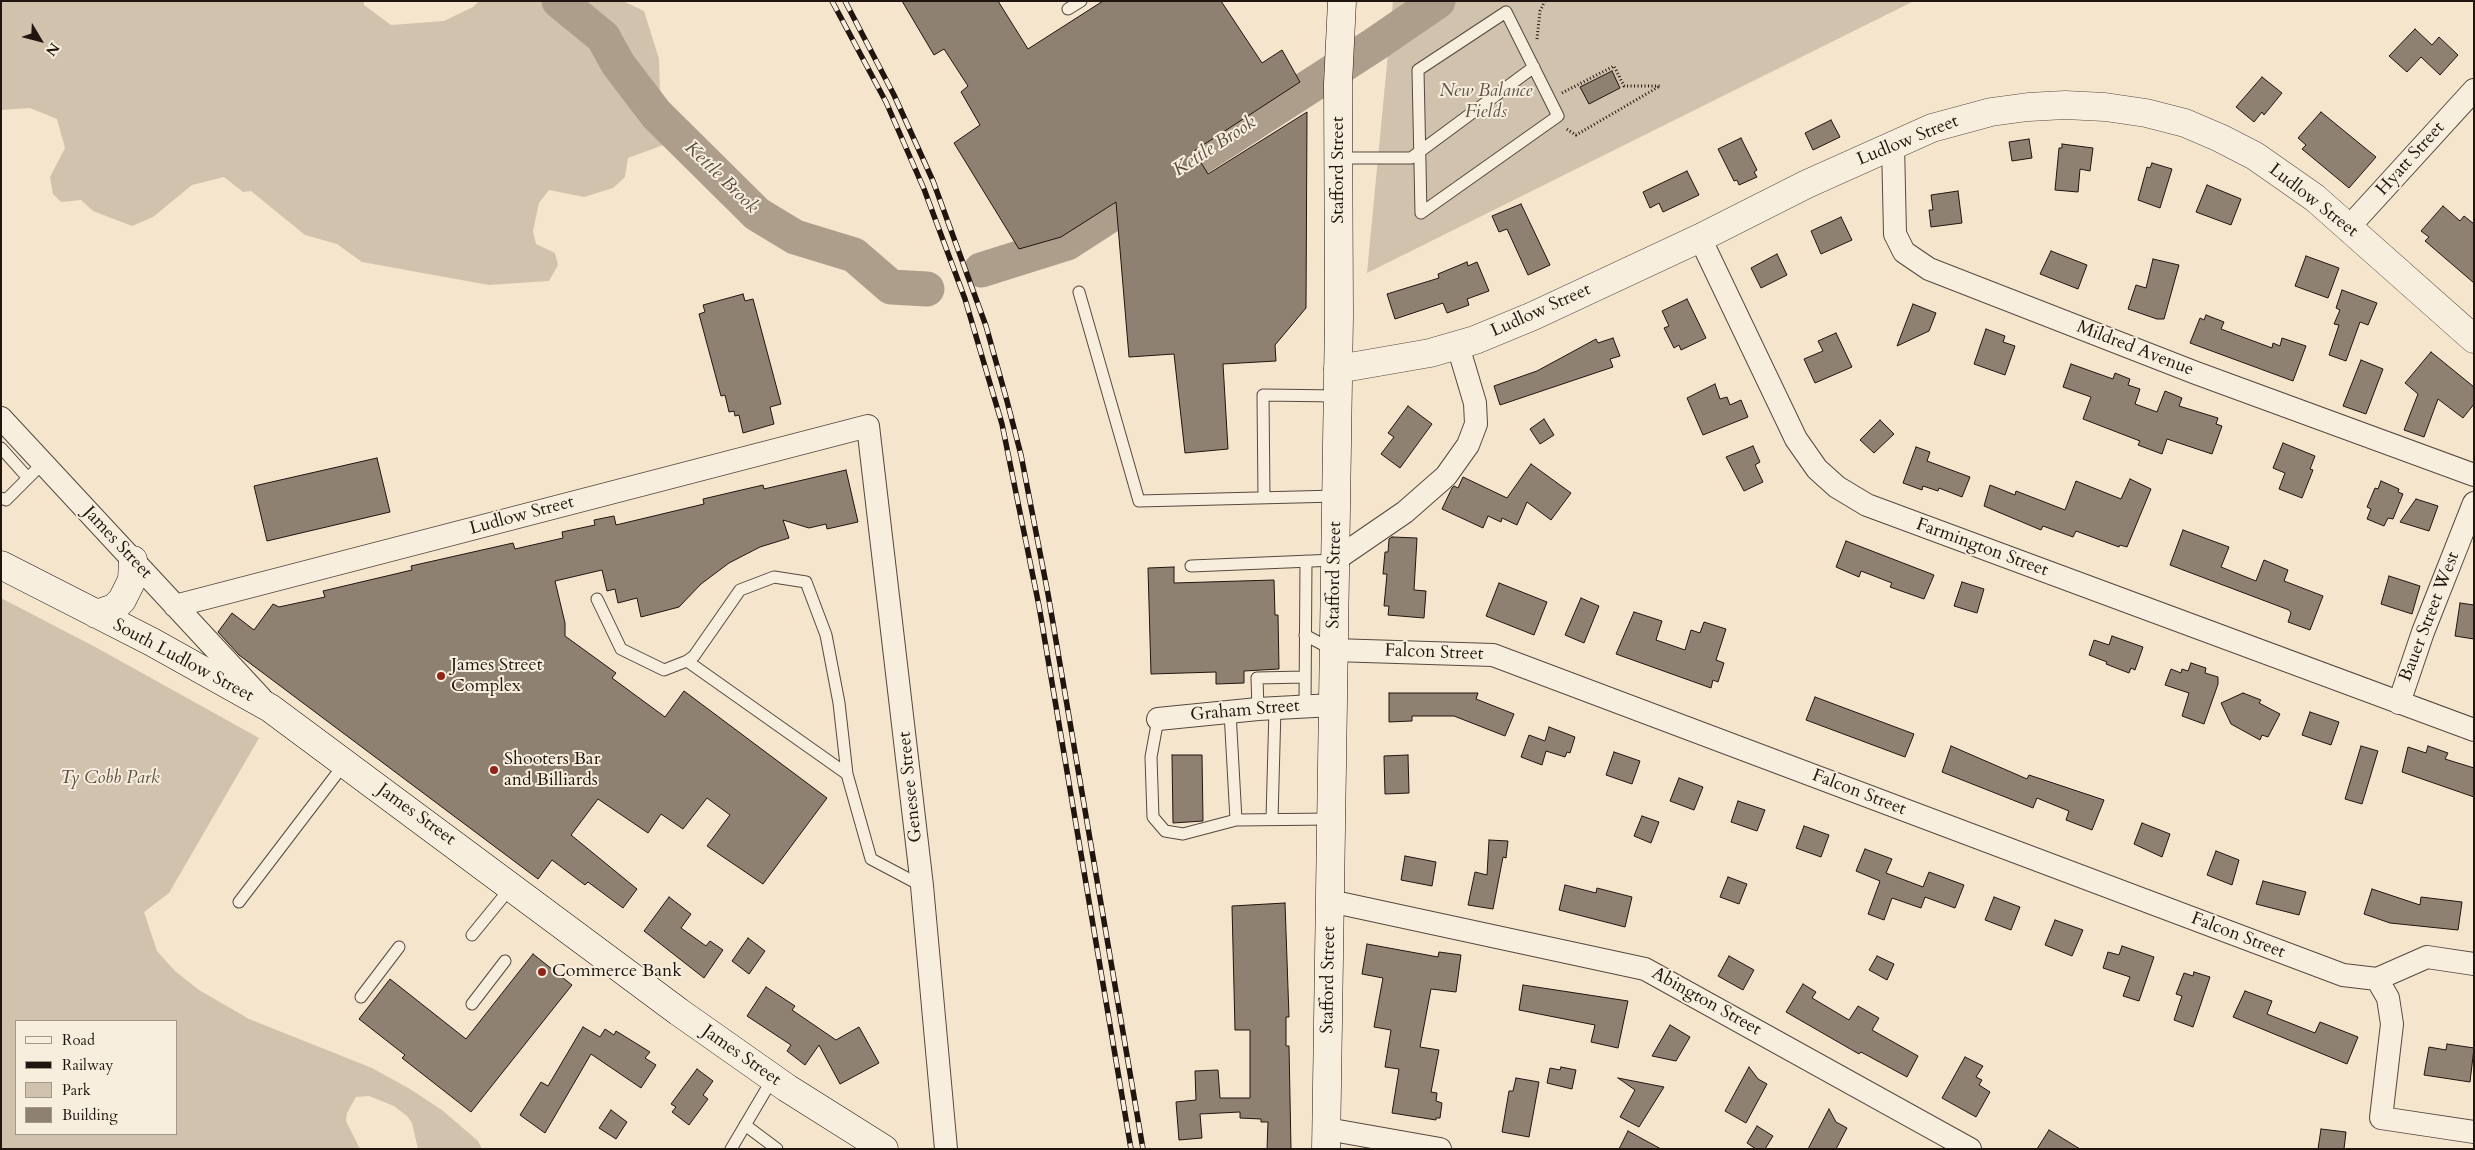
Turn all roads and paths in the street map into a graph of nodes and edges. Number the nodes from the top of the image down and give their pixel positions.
1 (1081, 1) edge
2 (1342, 1) edge
3 (1545, 1) edge
4 (1068, 9) dead end
5 (1534, 68) junction
6 (2474, 90) edge
7 (1550, 100) junction
8 (1552, 121) junction
9 (1894, 144) junction
10 (1420, 151) junction
11 (1338, 158) junction
12 (2349, 227) junction
13 (1700, 238) junction
14 (1079, 292) dead end
15 (2474, 339) edge
16 (1458, 346) junction
17 (1338, 369) junction
18 (1338, 396) junction
19 (1, 418) edge
20 (868, 426) joint
21 (1, 448) edge
22 (36, 470) junction
23 (2474, 475) edge
24 (1336, 496) junction
25 (1, 498) edge
26 (1264, 498) junction
27 (2474, 503) edge
28 (133, 560) junction
29 (1335, 560) junction
30 (1306, 561) junction
31 (1, 565) edge
32 (1191, 566) dead end
33 (597, 599) dead end
34 (176, 606) junction
35 (96, 614) junction
36 (1305, 635) junction
37 (1333, 650) junction
38 (687, 661) junction
39 (1305, 676) junction
40 (2399, 703) junction
41 (1332, 705) junction
42 (1305, 706) junction
43 (270, 708) junction
44 (1266, 708) junction
45 (1230, 712) junction
46 (1158, 719) joint
47 (2474, 730) edge
48 (345, 762) junction
49 (847, 774) junction
50 (1272, 819) junction
51 (1331, 819) junction
52 (1236, 820) junction
53 (513, 886) junction
54 (922, 886) junction
55 (1330, 901) junction
56 (238, 902) dead end
57 (472, 935) dead end
58 (399, 948) dead end
59 (505, 960) dead end
60 (2474, 964) edge
61 (2377, 979) junction
62 (361, 997) dead end
63 (472, 1004) dead end
64 (773, 1078) junction
65 (745, 1125) junction
66 (2474, 1132) edge
67 (1326, 1139) edge
68 (731, 1149) edge
69 (776, 1149) edge
70 (884, 1149) edge
71 (946, 1149) edge
72 (1440, 1149) edge
73 (1970, 1149) edge

1 - 4 lane
2 - 11 main road, Stafford Street
3 - 5 path
5 - 7 lane
5 - 10 lane
5 - 10 lane
6 - 12 street, Hyatt Street
7 - 8 lane
7 - 8 path
8 - 10 lane
9 - 12 main road, Ludlow Street
9 - 13 main road, Ludlow Street
9 - 23 street, Mildred Avenue
10 - 11 lane
11 - 17 main road, Stafford Street
12 - 15 main road, Ludlow Street
13 - 16 main road, Ludlow Street
13 - 40 street, Farmington Street
14 - 26 lane
16 - 17 main road, Ludlow Street
16 - 29 street
17 - 18 main road, Stafford Street
18 - 24 main road, Stafford Street
18 - 26 lane
19 - 22 street, James Street
20 - 34 street, Ludlow Street
20 - 54 street, Genesee Street
21 - 22 lane
22 - 25 lane
22 - 28 street, James Street
24 - 26 lane
24 - 29 main road, Stafford Street
27 - 40 street, Bauer Street West
28 - 34 street, James Street
28 - 35 main road, South Ludlow Street
29 - 30 lane
29 - 37 main road, Stafford Street
30 - 32 lane
30 - 36 lane
31 - 35 main road, South Ludlow Street
33 - 38 lane
34 - 43 street, James Street
35 - 43 main road, South Ludlow Street
36 - 37 lane
36 - 39 lane
37 - 41 main road, Stafford Street
37 - 61 street, Falcon Street
38 - 49 lane
38 - 49 lane
39 - 42 lane
39 - 44 lane
40 - 47 street, Farmington Street
41 - 42 street, Graham Street
41 - 51 main road, Stafford Street
42 - 44 street, Graham Street
43 - 48 main road, James Street
44 - 45 street, Graham Street
44 - 50 lane
45 - 46 street, Graham Street
45 - 52 lane
46 - 52 lane
48 - 53 main road, James Street
48 - 56 lane
49 - 54 lane
50 - 51 lane
50 - 52 lane
51 - 55 main road, Stafford Street
53 - 57 lane
53 - 64 main road, James Street
54 - 71 street, Genesee Street
55 - 67 main road, Stafford Street
55 - 73 street, Abington Street
58 - 62 lane
59 - 63 lane
60 - 61 street
61 - 66 street
64 - 65 lane
64 - 70 main road, James Street
65 - 68 lane
65 - 69 lane
67 - 72 street

